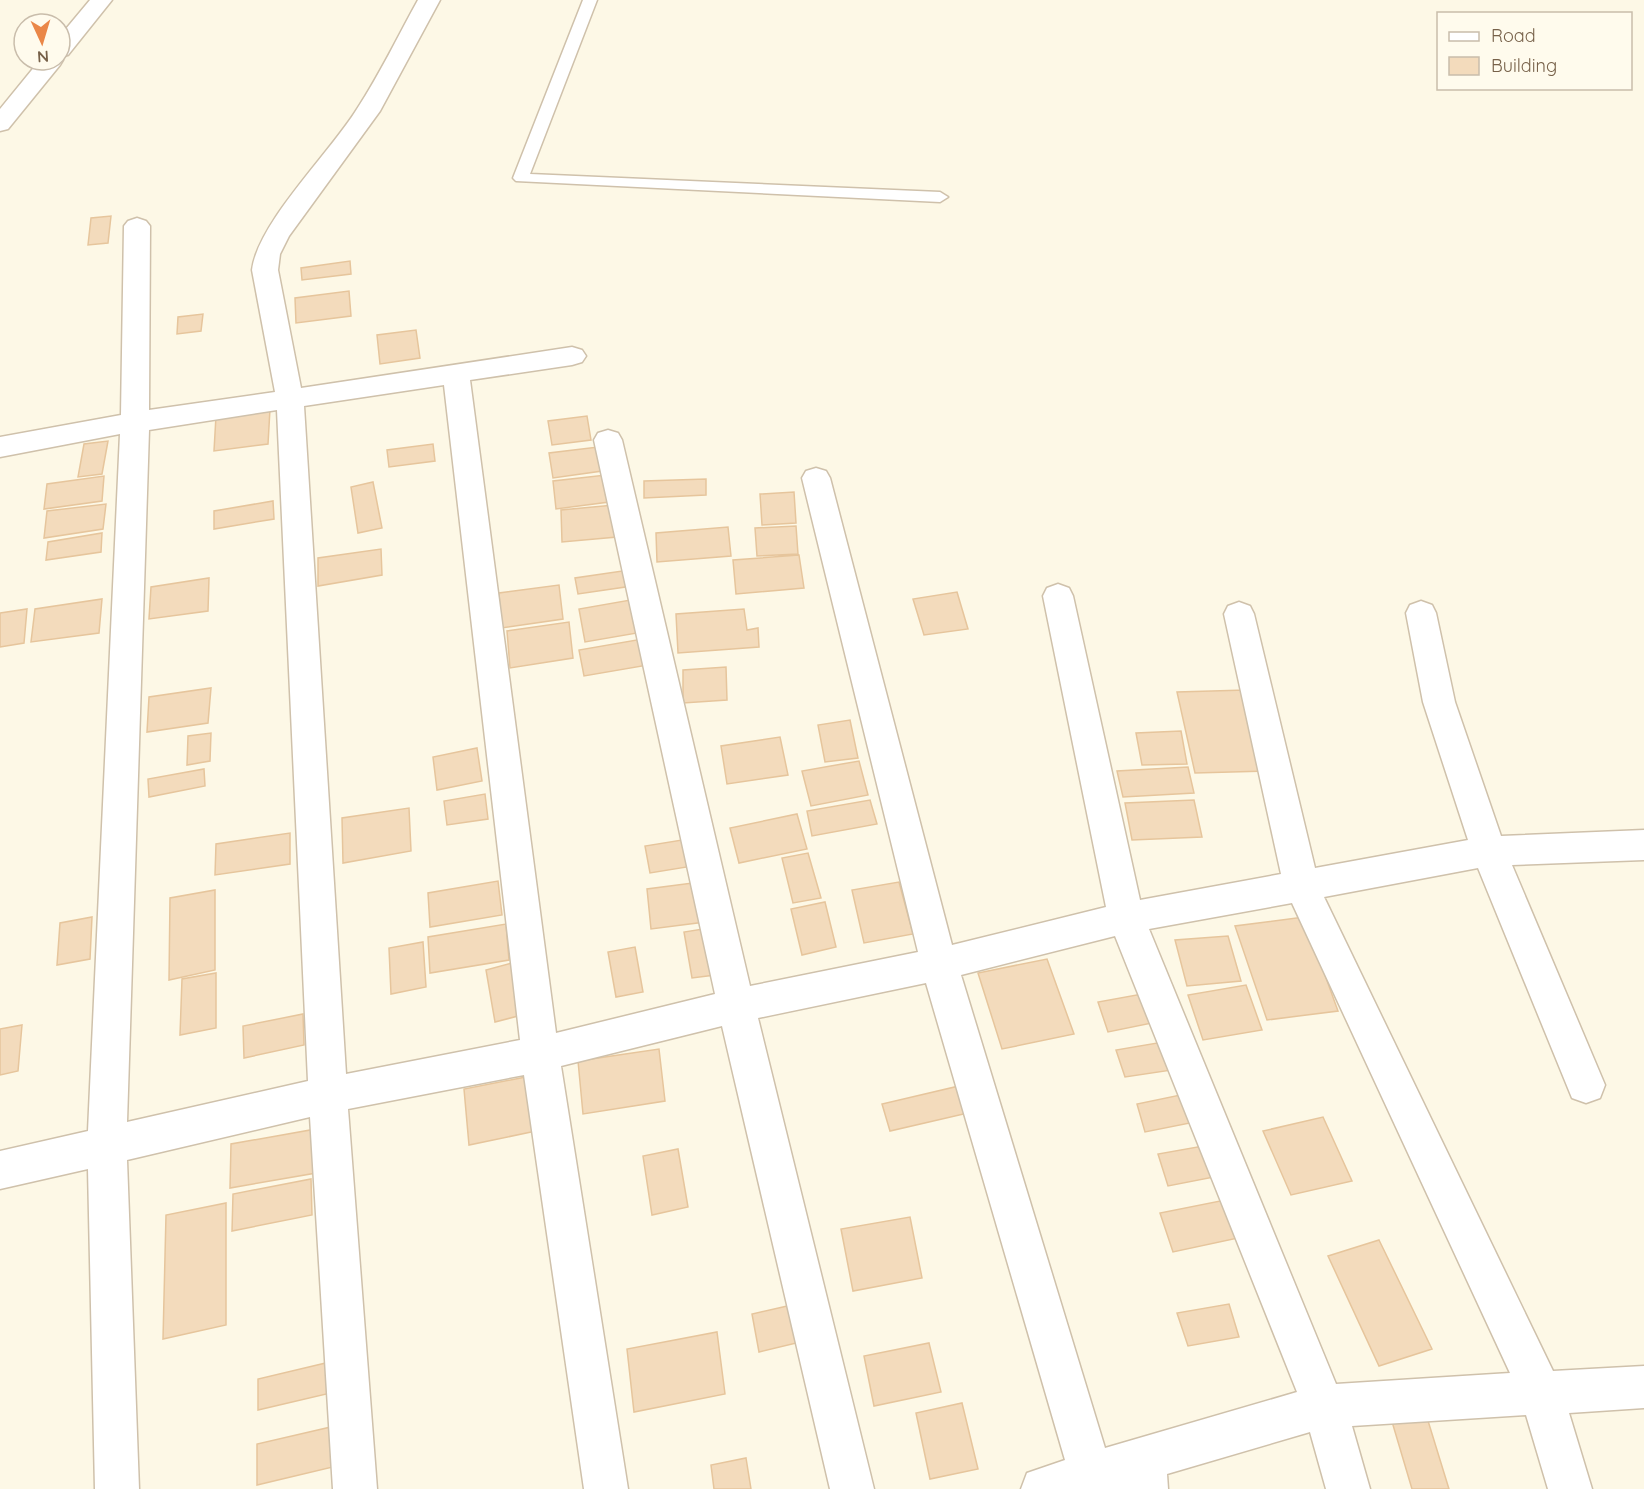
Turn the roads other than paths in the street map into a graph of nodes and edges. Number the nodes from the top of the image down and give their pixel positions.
1 (100, 0) edge
2 (429, 0) edge
3 (590, 0) edge
4 (72, 35) edge
5 (42, 72) edge
6 (0, 124) edge
7 (940, 197) dead end
8 (137, 226) dead end
9 (572, 356) dead end
10 (456, 374) junction
11 (290, 400) junction
12 (135, 422) junction
13 (608, 441) dead end
14 (0, 447) edge
15 (816, 478) dead end
16 (1058, 597) dead end
17 (1421, 613) dead end
18 (1239, 614) dead end
19 (1644, 845) edge
20 (1489, 851) junction
21 (1301, 885) junction
22 (1126, 918) junction
23 (939, 964) junction
24 (736, 1006) junction
25 (540, 1054) junction
26 (1586, 1085) dead end
27 (328, 1095) junction
28 (107, 1148) junction
29 (0, 1170) edge
30 (1644, 1387) edge
31 (1541, 1392) junction
32 (1324, 1406) junction
33 (1091, 1474) junction
34 (1145, 1474) edge
35 (117, 1489) edge
36 (355, 1489) edge
37 (606, 1489) edge
38 (852, 1489) edge
39 (1043, 1489) edge
40 (1348, 1489) edge
41 (1570, 1489) edge

1 - 4 street
2 - 11 street
3 - 7 lane
5 - 6 street
8 - 12 street
9 - 10 street
10 - 11 street
10 - 25 street
11 - 12 street
11 - 27 street
12 - 14 street
12 - 28 street
13 - 24 street
15 - 23 street
16 - 22 street
17 - 20 street
18 - 21 street
19 - 20 street
20 - 21 street
20 - 26 street
21 - 22 street
21 - 31 street
22 - 23 street
22 - 32 street
23 - 24 street
23 - 33 street
24 - 25 street
24 - 38 street
25 - 27 street
25 - 37 street
27 - 28 street
27 - 36 street
28 - 29 street
28 - 35 street
30 - 31 street
31 - 32 street
31 - 41 street
32 - 34 street
32 - 40 street
33 - 34 street
33 - 39 street

